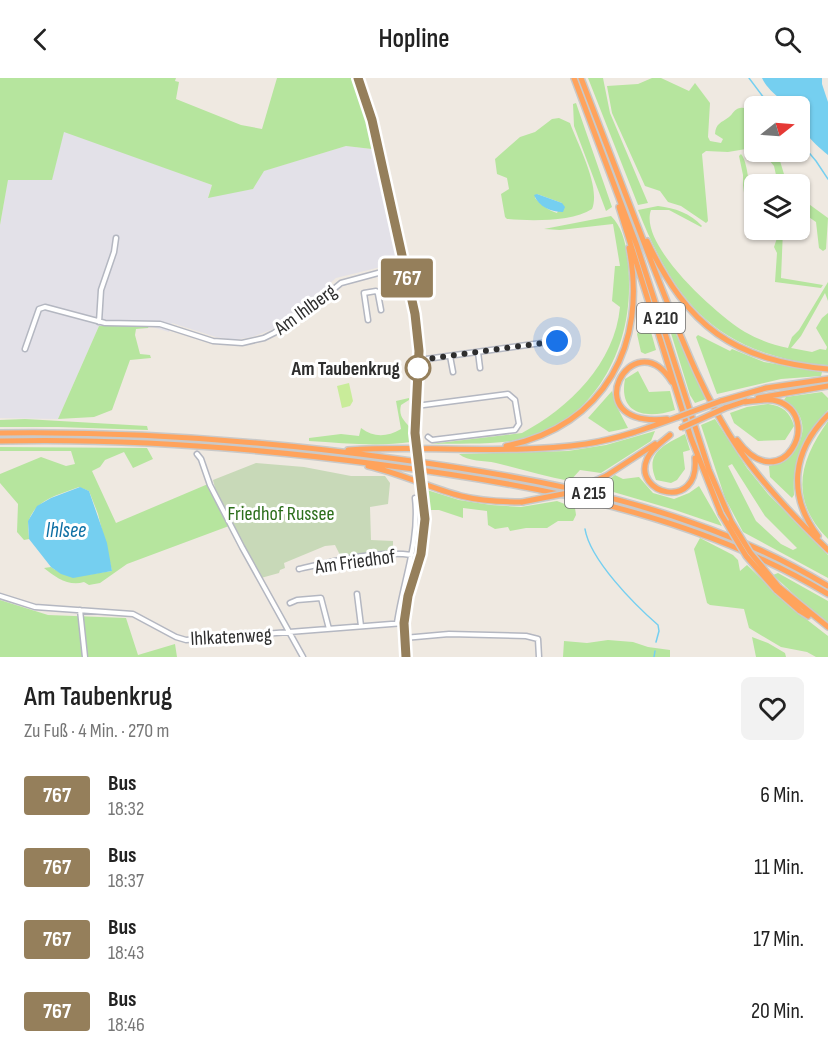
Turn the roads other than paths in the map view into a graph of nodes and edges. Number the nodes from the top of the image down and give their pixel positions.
1 (358, 78) edge
2 (574, 78) edge
3 (581, 78) edge
4 (608, 168) junction
5 (630, 205) junction
6 (624, 223) junction
7 (116, 238) dead end
8 (405, 268) junction
9 (409, 290) junction
10 (378, 293) junction
11 (381, 310) dead end
12 (368, 320) dead end
13 (99, 322) junction
14 (563, 340) dead end
15 (25, 349) dead end
16 (478, 352) junction
17 (450, 356) junction
18 (419, 360) junction
19 (480, 368) dead end
20 (828, 369) edge
21 (446, 373) dead end
22 (828, 379) edge
23 (828, 386) edge
24 (676, 391) junction
25 (744, 402) junction
26 (416, 406) junction
27 (828, 415) edge
28 (678, 417) junction
29 (719, 417) junction
30 (0, 434) edge
31 (670, 435) junction
32 (428, 437) dead end
33 (691, 438) junction
34 (0, 441) edge
35 (495, 448) junction
36 (335, 451) junction
37 (197, 454) dead end
38 (334, 458) junction
39 (415, 498) dead end
40 (828, 550) edge
41 (412, 555) junction
42 (299, 569) dead end
43 (828, 586) edge
44 (777, 588) junction
45 (357, 594) dead end
46 (828, 594) edge
47 (0, 596) edge
48 (290, 603) dead end
49 (80, 610) junction
50 (397, 623) junction
51 (404, 623) junction
52 (361, 626) junction
53 (828, 627) edge
54 (329, 629) junction
55 (290, 633) junction
56 (404, 638) junction
57 (85, 657) edge
58 (303, 657) edge
59 (406, 657) edge
60 (538, 657) edge

1 - 8 street
2 - 4 highway, A 210
3 - 5 highway, A 210
4 - 6 highway
4 - 44 highway, A 210, bridge
5 - 20 highway
5 - 29 highway, A 210
6 - 24 highway
6 - 35 highway
7 - 13 street
8 - 9 street
8 - 13 street, Am Ihlberg
9 - 10 street
9 - 18 street
10 - 11 street
10 - 12 street
13 - 15 street, Am Ihlberg
14 - 16 street
16 - 17 street
16 - 19 street
17 - 18 street
17 - 21 street
18 - 26 street
22 - 28 highway, bridge
23 - 25 highway
24 - 28 highway
24 - 33 highway
25 - 29 highway
25 - 31 highway, bridge
26 - 32 street
26 - 51 street, bridge
27 - 40 highway
28 - 35 highway
29 - 40 highway, A 210
30 - 36 highway, A 215
31 - 33 highway
31 - 38 highway, bridge
33 - 44 highway, bridge
34 - 38 highway, A 215
35 - 36 highway
36 - 43 highway, A 215
37 - 55 street
38 - 46 highway, A 215
39 - 41 street
41 - 42 street, Am Friedhof
41 - 50 street
44 - 53 highway
45 - 52 street
47 - 49 street, Ihlkatenweg
48 - 54 street
49 - 55 street, Ihlkatenweg
49 - 57 street
50 - 51 street, Ihlkatenweg
50 - 52 street, Ihlkatenweg
51 - 56 street
52 - 54 street, Ihlkatenweg
54 - 55 street, Ihlkatenweg
55 - 58 street
56 - 59 street
56 - 60 street

